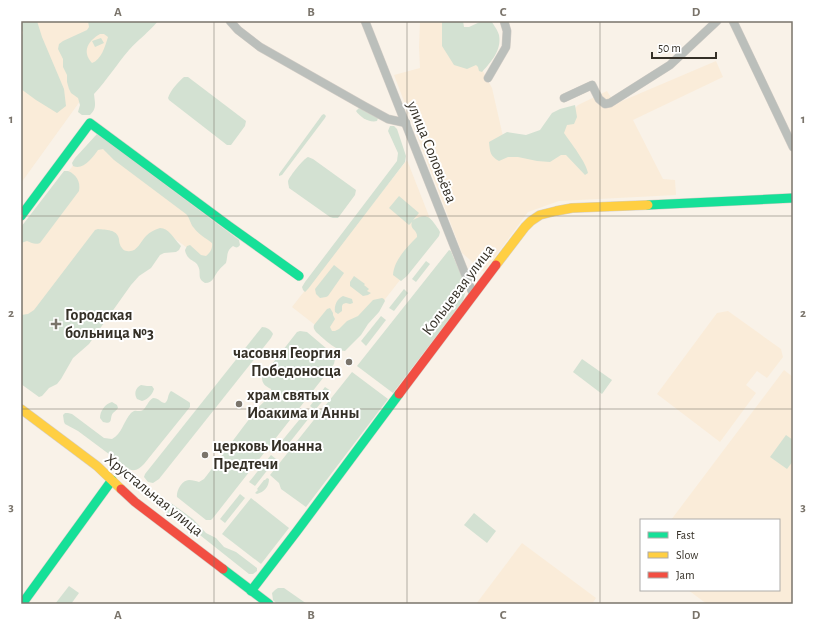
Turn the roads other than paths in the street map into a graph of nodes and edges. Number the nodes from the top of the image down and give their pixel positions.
1 (230, 21) edge
2 (365, 21) edge
3 (504, 21) edge
4 (717, 21) edge
5 (733, 21) edge
6 (488, 78) dead end
7 (564, 98) dead end
8 (406, 123) junction
9 (793, 147) edge
10 (793, 198) edge
11 (21, 216) edge
12 (299, 276) dead end
13 (473, 294) junction
14 (21, 409) edge
15 (112, 480) junction
16 (252, 591) junction
17 (22, 604) edge
18 (269, 604) edge

1 - 8 street
2 - 8 street, улица Соловьёва
3 - 6 street
4 - 7 street
5 - 9 street
8 - 13 street, улица Соловьёва
10 - 13 street, Кольцевая улица
11 - 12 street
13 - 16 street, Кольцевая улица
14 - 15 street, Хрустальная улица
15 - 16 street, Хрустальная улица
15 - 17 street
16 - 18 street, Хрустальная улица

